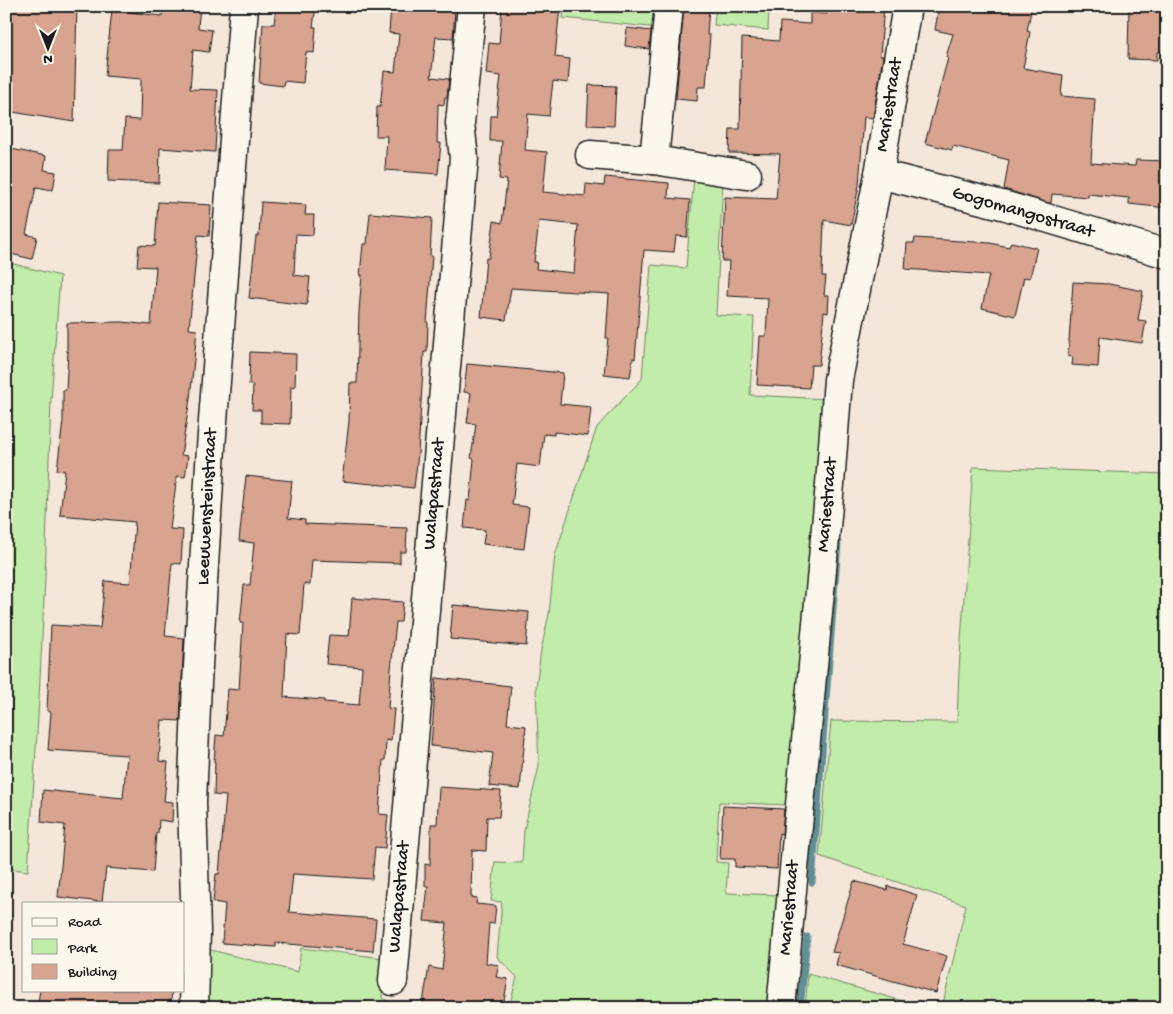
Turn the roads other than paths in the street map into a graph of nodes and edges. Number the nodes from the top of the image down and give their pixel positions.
1 (244, 6) edge
2 (472, 6) edge
3 (669, 6) edge
4 (907, 6) edge
5 (590, 155) dead end
6 (654, 160) junction
7 (879, 174) junction
8 (747, 175) dead end
9 (1167, 254) edge
10 (393, 981) dead end
11 (194, 1008) edge
12 (781, 1008) edge

1 - 11 street, Leeuwensteinstraat
2 - 10 street, Walapastraat
3 - 6 street
4 - 7 street, Mariestraat
5 - 6 street
6 - 8 street
7 - 9 street, Gogomangostraat
7 - 12 street, Mariestraat

